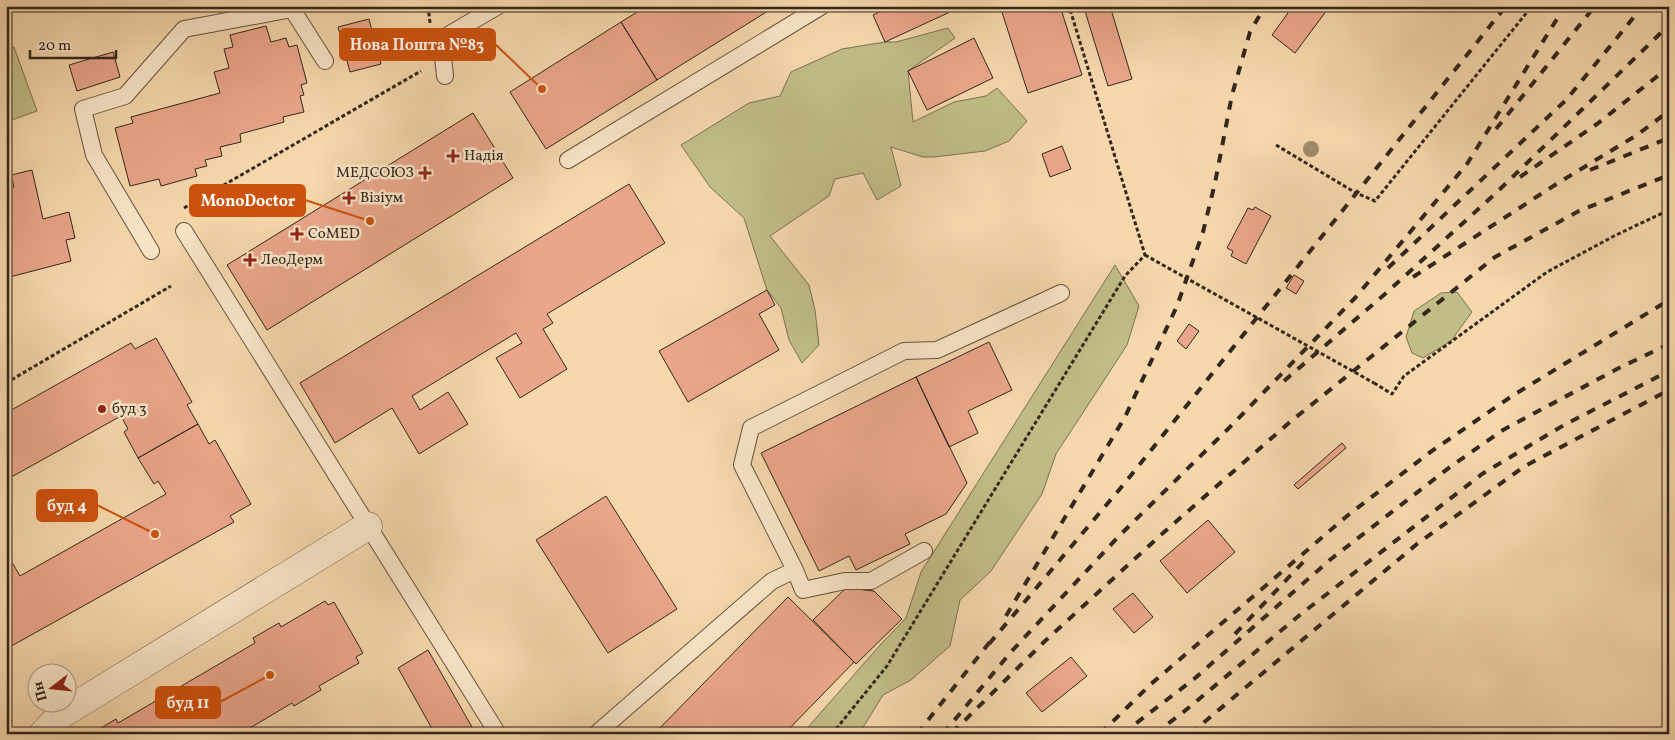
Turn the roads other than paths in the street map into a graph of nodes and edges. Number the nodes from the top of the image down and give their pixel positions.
1 (498, 6) edge
2 (822, 6) edge
3 (325, 61) dead end
4 (445, 76) dead end
5 (568, 160) dead end
6 (184, 231) dead end
7 (151, 251) dead end
8 (1060, 293) dead end
9 (368, 526) junction
10 (924, 551) dead end
11 (794, 570) junction
12 (42, 734) edge
13 (498, 734) edge
14 (596, 734) edge

1 - 4 lane
2 - 5 lane
3 - 7 lane
6 - 9 lane
8 - 11 lane
9 - 12 street
9 - 13 lane
10 - 11 lane
11 - 14 lane

